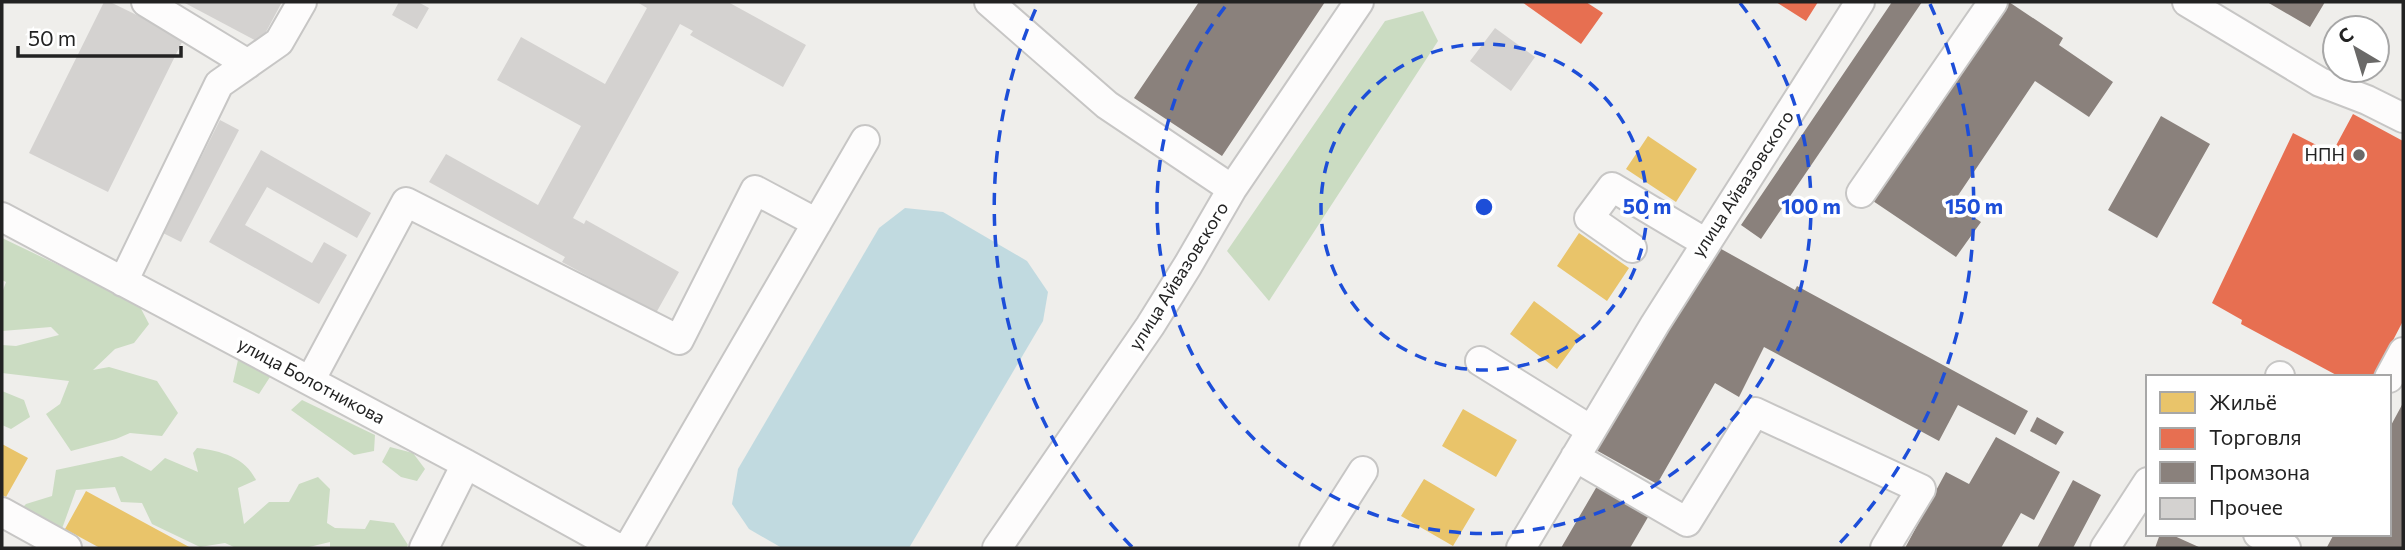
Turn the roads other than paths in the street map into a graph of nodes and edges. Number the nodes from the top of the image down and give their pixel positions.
1 (146, 2) edge
2 (302, 2) edge
3 (989, 2) edge
4 (1359, 2) edge
5 (1860, 2) edge
6 (1993, 2) edge
7 (2187, 2) edge
8 (248, 64) junction
9 (2403, 118) edge
10 (865, 140) dead end
11 (1232, 189) junction
12 (1861, 193) dead end
13 (2, 217) edge
14 (817, 223) junction
15 (1706, 243) junction
16 (1632, 248) dead end
17 (123, 282) junction
18 (2403, 352) edge
19 (1480, 361) dead end
20 (2391, 375) edge
21 (310, 381) junction
22 (1591, 430) junction
23 (1575, 457) junction
24 (466, 464) junction
25 (1363, 471) dead end
26 (2146, 485) edge
27 (2, 512) edge
28 (2262, 536) edge
29 (67, 548) edge
30 (424, 548) edge
31 (618, 548) edge
32 (628, 548) edge
33 (996, 548) edge
34 (1314, 548) edge
35 (1521, 548) edge
36 (1885, 548) edge
37 (2105, 548) edge
38 (2286, 548) edge

1 - 8 street
2 - 8 street
3 - 11 street
4 - 11 street, улица Айвазовского
5 - 15 street, улица Айвазовского
6 - 12 street
7 - 9 street
8 - 17 street
10 - 14 street
11 - 33 street, улица Айвазовского
13 - 17 street, улица Болотникова
14 - 21 street
14 - 32 street
15 - 16 street
15 - 22 street, улица Айвазовского
17 - 21 street, улица Болотникова
18 - 20 street
19 - 22 street
21 - 24 street, улица Болотникова
22 - 23 street, улица Айвазовского
23 - 35 street, улица Айвазовского
23 - 36 street
24 - 30 street
24 - 31 street, улица Болотникова
25 - 34 street
26 - 37 street
27 - 29 street
28 - 38 street

